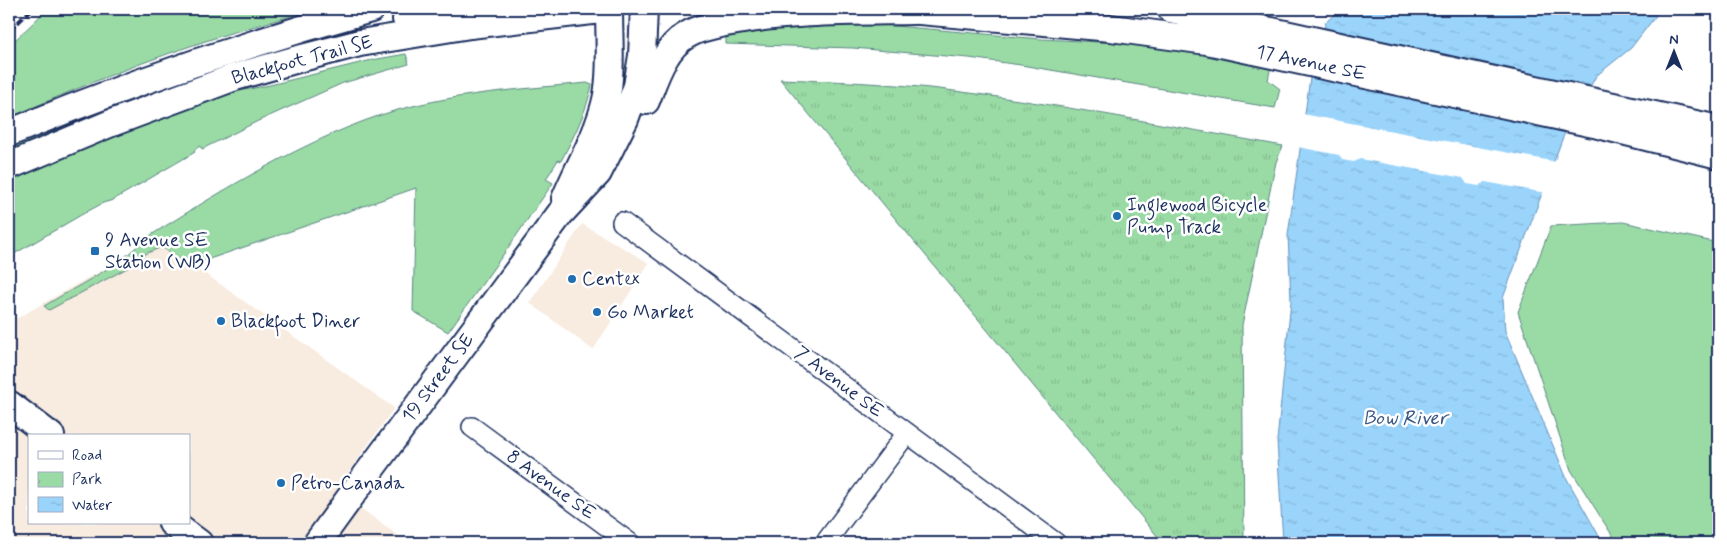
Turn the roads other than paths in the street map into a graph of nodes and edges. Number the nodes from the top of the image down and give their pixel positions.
1 (371, 9) edge
2 (451, 9) edge
3 (609, 9) edge
4 (644, 9) edge
5 (1171, 9) edge
6 (907, 10) edge
7 (1284, 46) junction
8 (281, 64) junction
9 (1599, 114) junction
10 (1718, 129) edge
11 (9, 133) edge
12 (1718, 155) edge
13 (9, 166) edge
14 (598, 173) junction
15 (560, 214) junction
16 (622, 222) dead end
17 (9, 404) edge
18 (472, 427) dead end
19 (906, 432) junction
20 (48, 434) edge
21 (173, 524) edge
22 (199, 543) edge
23 (317, 543) edge
24 (630, 543) edge
25 (825, 543) edge
26 (1056, 543) edge

1 - 11 main road, Blackfoot Trail SE
2 - 8 main road
3 - 8 main road, Blackfoot Trail SE
3 - 15 main road, 19 Street SE
4 - 14 main road, 19 Street SE
5 - 7 main road, 17 Avenue SE
6 - 7 main road, 17 Avenue SE
6 - 14 main road, 17 Avenue SE
7 - 9 main road, 17 Avenue SE
8 - 13 main road, Blackfoot Trail SE
9 - 10 main road, 17 Avenue SE
9 - 12 main road, 17 Avenue SE
14 - 15 main road, 19 Street SE
15 - 23 main road, 19 Street SE
16 - 19 street, 7 Avenue SE
17 - 20 main road
18 - 24 street, 8 Avenue SE
19 - 25 street
19 - 26 street, 7 Avenue SE
21 - 22 main road

